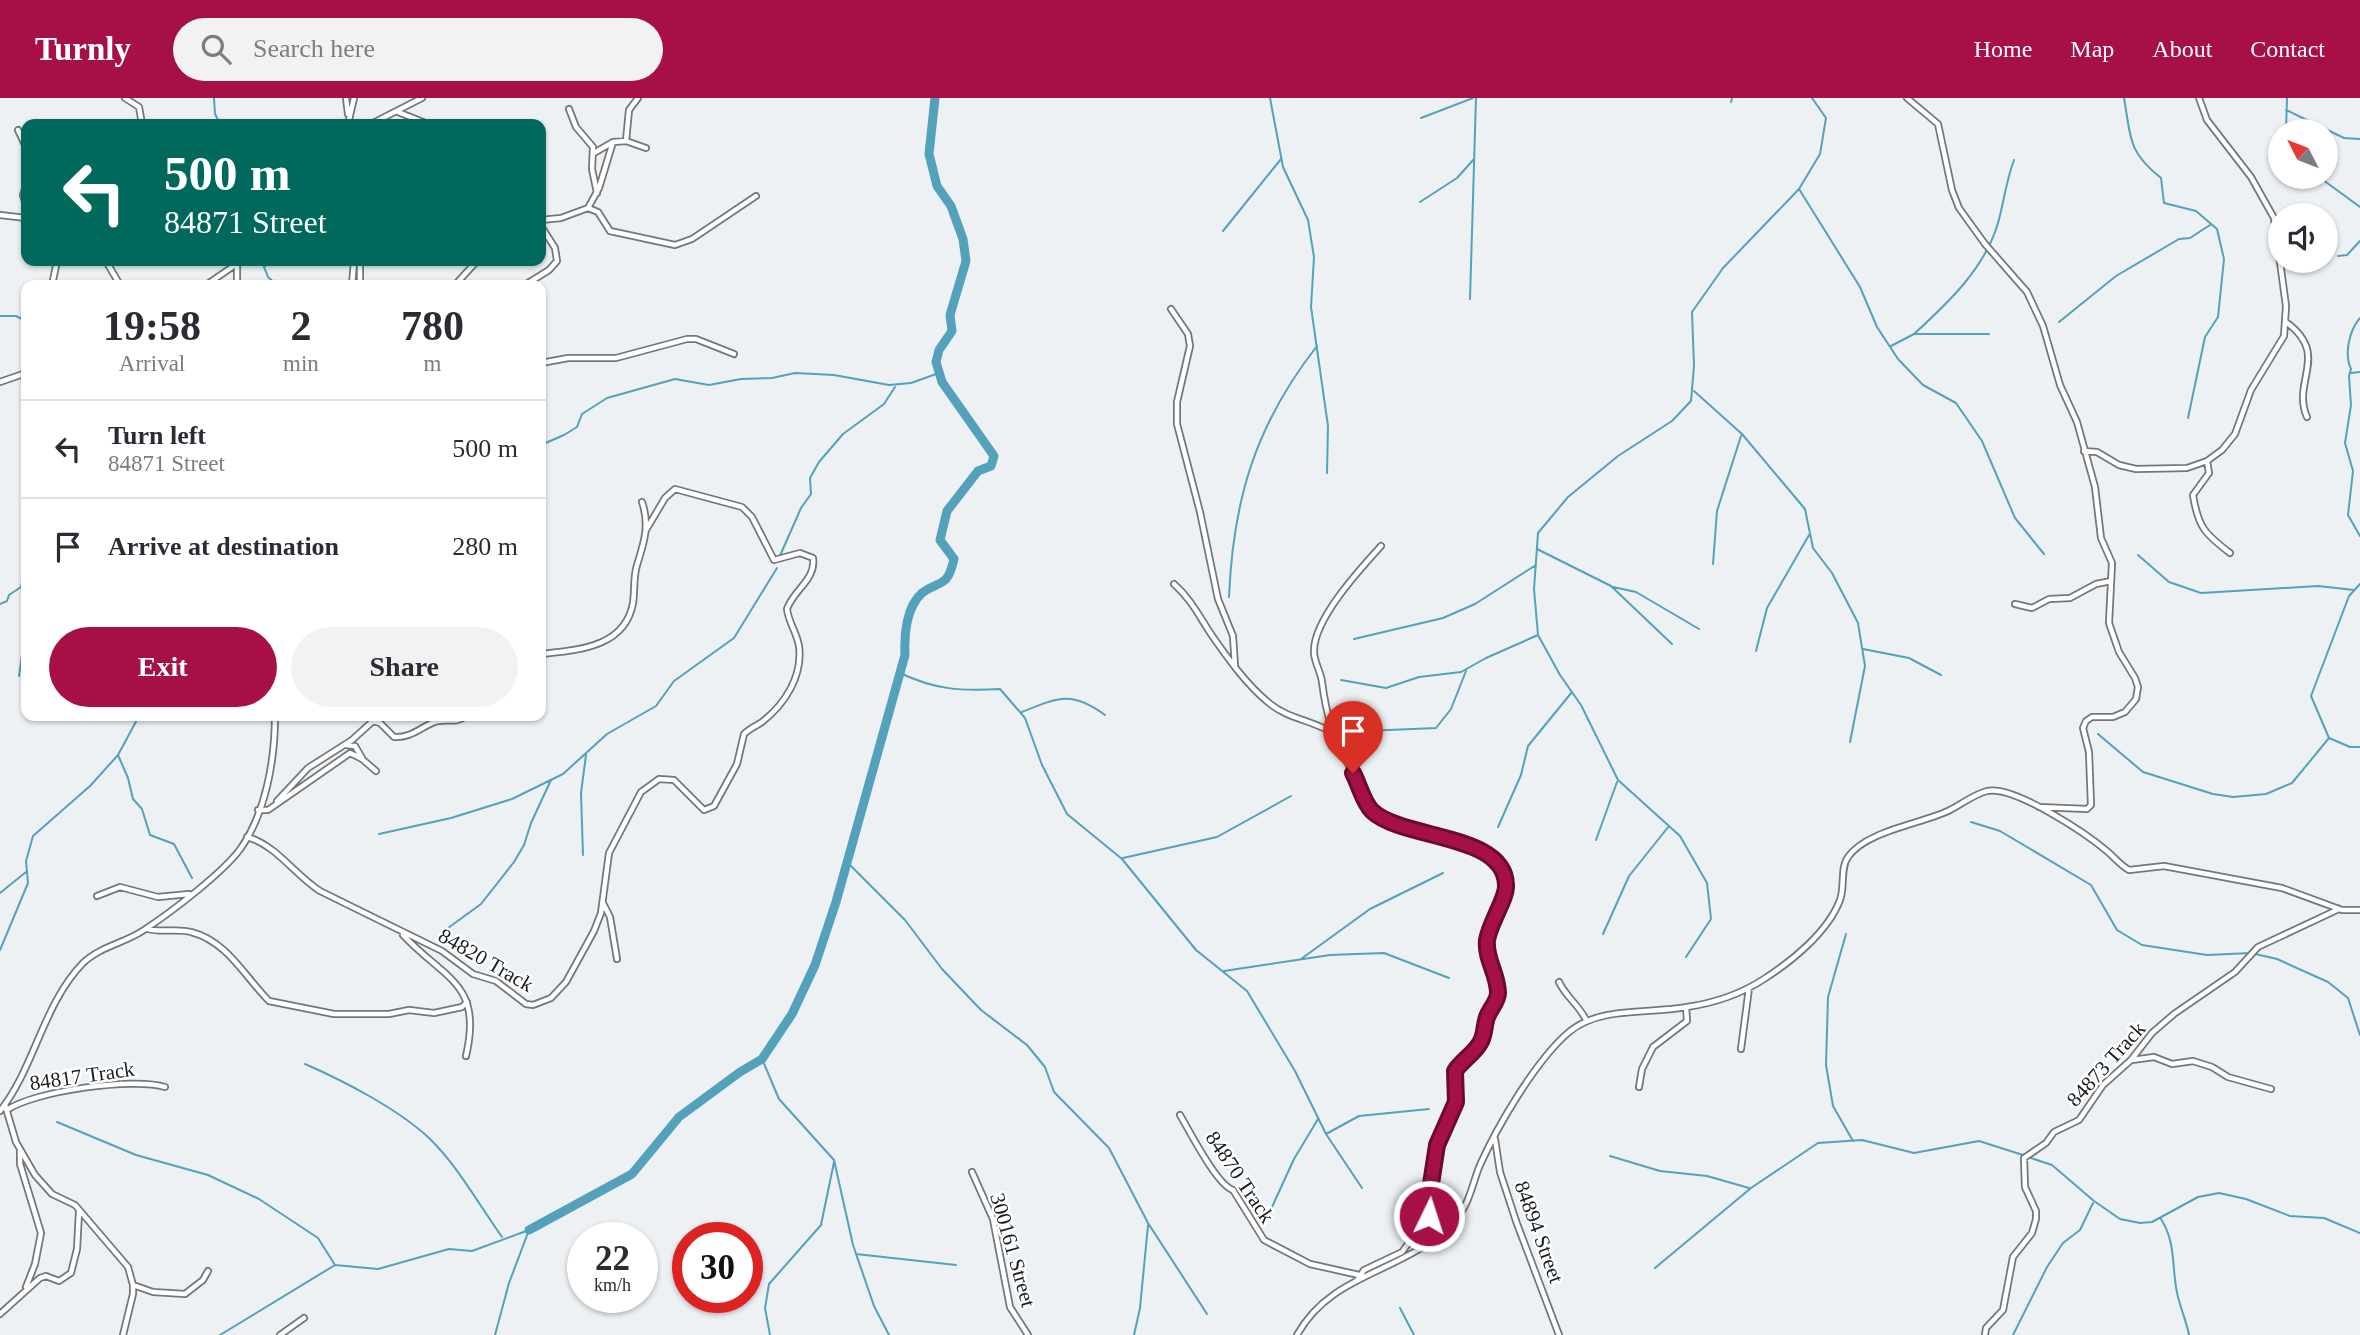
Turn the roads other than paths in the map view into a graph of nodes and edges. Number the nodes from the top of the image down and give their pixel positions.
1 (125, 98) edge
2 (346, 98) edge
3 (354, 98) edge
4 (422, 98) edge
5 (638, 98) edge
6 (1907, 98) edge
7 (2199, 98) edge
8 (569, 109) dead end
9 (398, 111) junction
10 (141, 119) edge
11 (348, 119) edge
12 (349, 119) edge
13 (381, 119) edge
14 (416, 119) edge
15 (18, 130) dead end
16 (21, 136) edge
17 (626, 141) junction
18 (613, 142) junction
19 (646, 148) dead end
20 (594, 153) junction
21 (597, 194) junction
22 (755, 197) dead end
23 (589, 208) junction
24 (0, 215) edge
25 (21, 217) edge
26 (546, 220) edge
27 (546, 234) edge
28 (232, 266) edge
29 (472, 266) edge
30 (213, 280) edge
31 (460, 280) edge
32 (532, 280) edge
33 (1171, 309) dead end
34 (2286, 322) junction
35 (734, 354) dead end
36 (546, 362) edge
37 (21, 375) edge
38 (0, 382) edge
39 (2307, 417) dead end
40 (2084, 451) junction
41 (2207, 461) junction
42 (642, 502) dead end
43 (646, 530) junction
44 (1381, 546) dead end
45 (2230, 553) dead end
46 (2111, 581) junction
47 (1174, 584) dead end
48 (2015, 604) dead end
49 (546, 654) edge
50 (1235, 666) junction
51 (275, 721) edge
52 (373, 721) edge
53 (373, 721) edge
54 (439, 721) edge
55 (439, 721) edge
56 (458, 721) edge
57 (1333, 734) junction
58 (346, 745) junction
59 (362, 759) junction
60 (376, 771) dead end
61 (278, 801) junction
62 (2039, 807) junction
63 (258, 810) junction
64 (247, 838) junction
65 (190, 894) junction
66 (97, 896) dead end
67 (603, 902) junction
68 (2339, 909) junction
69 (2360, 910) edge
70 (147, 928) junction
71 (400, 932) junction
72 (617, 959) dead end
73 (1559, 982) dead end
74 (1749, 988) junction
75 (467, 1002) junction
76 (1686, 1007) junction
77 (1586, 1020) junction
78 (1741, 1049) dead end
79 (466, 1056) dead end
80 (2131, 1060) junction
81 (165, 1087) dead end
82 (1639, 1087) dead end
83 (2271, 1089) dead end
84 (6, 1107) junction
85 (0, 1111) edge
86 (1180, 1115) dead end
87 (1495, 1138) junction
88 (20, 1150) junction
89 (972, 1172) dead end
90 (79, 1211) junction
91 (208, 1271) dead end
92 (1358, 1277) junction
93 (133, 1285) junction
94 (24, 1290) junction
95 (0, 1314) edge
96 (304, 1318) dead end
97 (123, 1335) edge
98 (280, 1335) edge
99 (1028, 1335) edge
100 (1297, 1335) edge
101 (1559, 1335) edge
102 (1985, 1335) edge

1 - 10 street
2 - 11 street
3 - 12 street
4 - 9 street
5 - 17 street
6 - 40 street
7 - 34 street
8 - 20 street
9 - 13 street
9 - 14 street
15 - 16 street
17 - 18 street
17 - 19 street
18 - 20 street
18 - 21 street
20 - 21 street
21 - 23 street
22 - 23 street
23 - 26 street
24 - 25 street
27 - 32 street
28 - 30 street
29 - 31 street
33 - 50 street
34 - 39 street
34 - 41 street
35 - 36 street
37 - 38 street
40 - 41 street
40 - 46 street
41 - 45 street
42 - 43 street
43 - 49 street
43 - 67 street, 84820 Track
44 - 57 street
46 - 48 street
46 - 62 street
47 - 50 street
50 - 57 street
51 - 63 street
52 - 55 street
53 - 58 street
54 - 56 street
57 - 92 street
58 - 59 street
58 - 61 street
59 - 60 street
59 - 61 street
61 - 63 street
62 - 68 street
62 - 74 street
63 - 64 street
64 - 65 street
64 - 71 street, 84820 Track
65 - 66 street
65 - 70 street
67 - 71 street, 84820 Track
67 - 72 street
68 - 69 street
68 - 80 street, 84873 Track
70 - 75 street
70 - 84 street
71 - 75 street
73 - 77 street
74 - 76 street
74 - 78 street
75 - 79 street
76 - 77 street
76 - 82 street
77 - 87 street
80 - 83 street
80 - 102 street, 84873 Track
81 - 84 street, 84817 Track
84 - 85 street
84 - 88 street
86 - 92 street, 84870 Track
87 - 92 street
87 - 101 street, 84894 Street
88 - 90 street
88 - 94 street
89 - 99 street, 300161 Street
90 - 93 street
90 - 94 street
91 - 93 street
92 - 100 street
93 - 97 street
94 - 95 street
96 - 98 street

